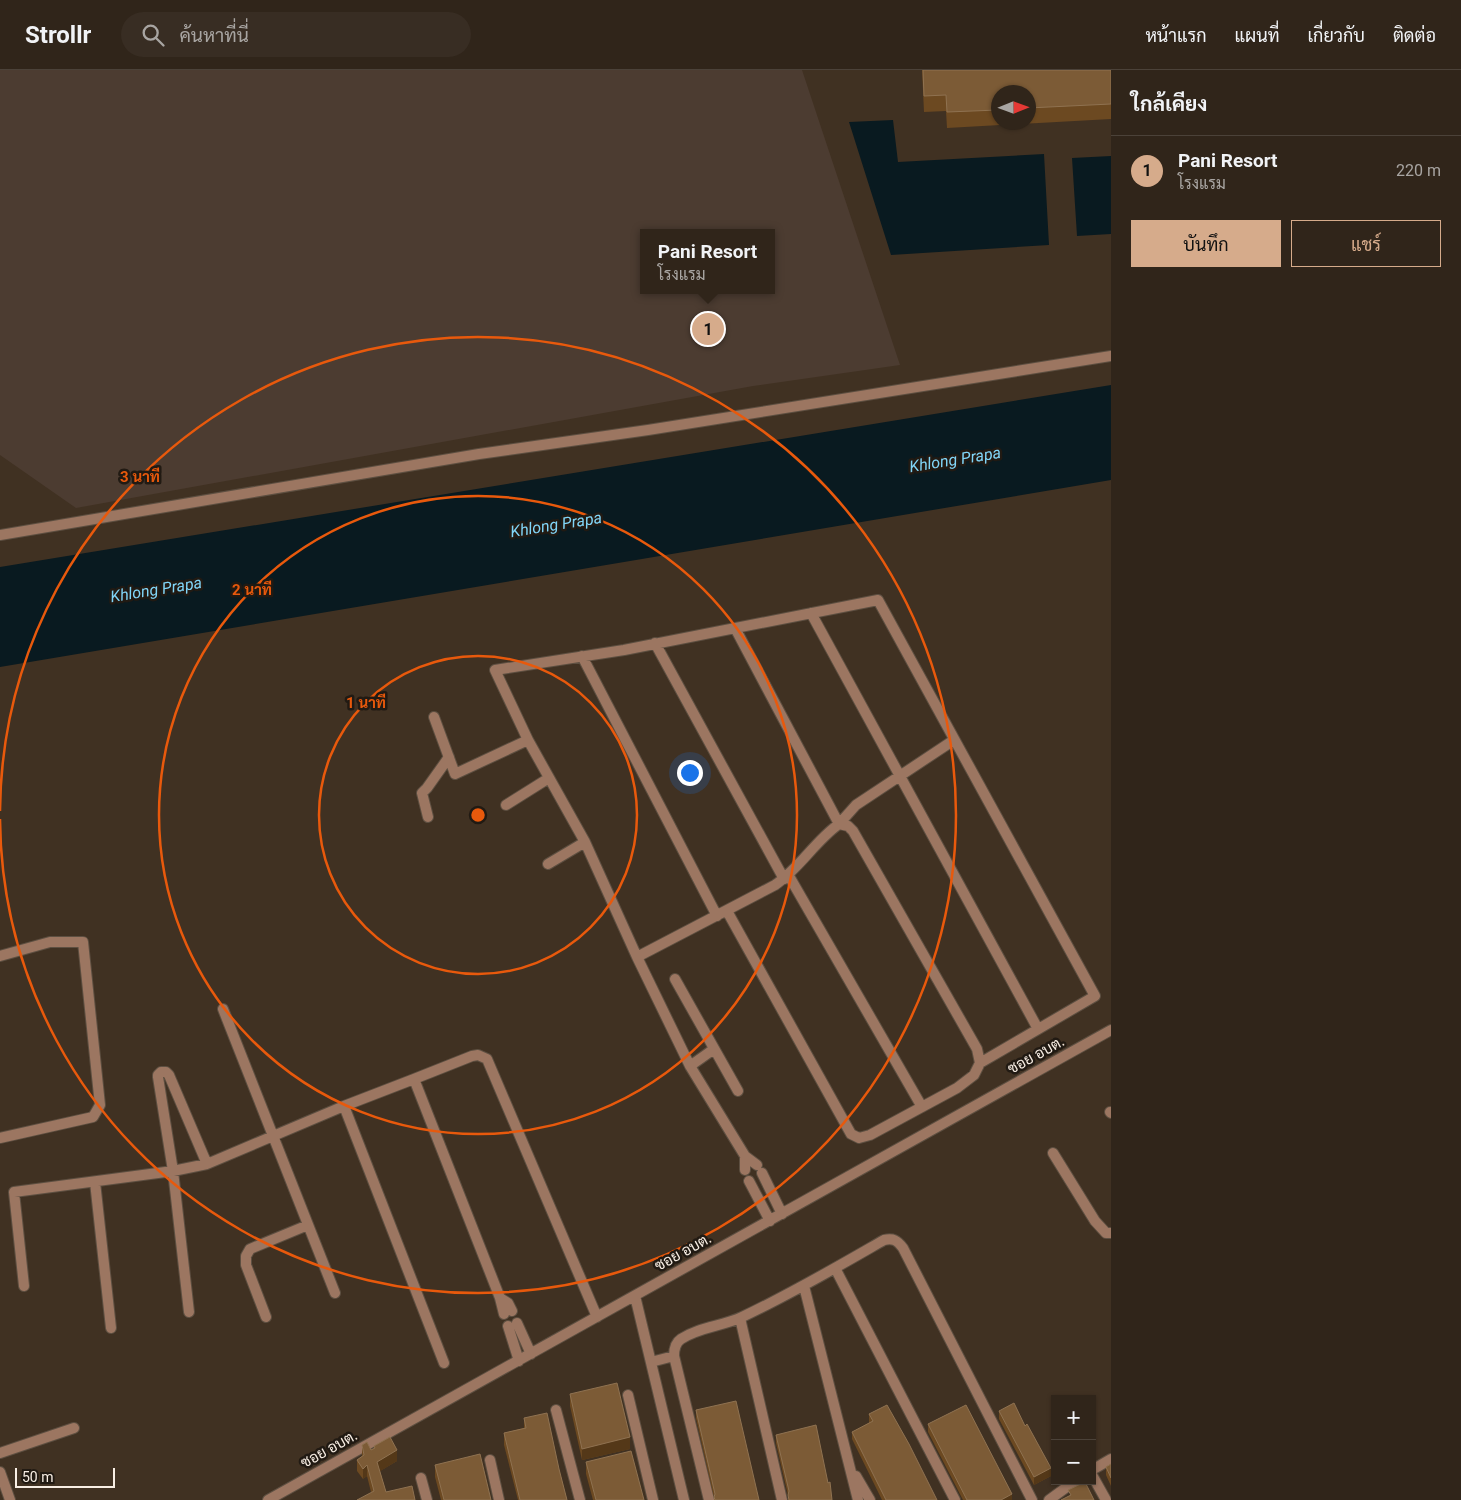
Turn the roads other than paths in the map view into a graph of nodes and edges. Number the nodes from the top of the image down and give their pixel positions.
1 (1111, 356) edge
2 (0, 535) edge
3 (811, 613) junction
4 (735, 628) junction
5 (655, 644) junction
6 (582, 656) junction
7 (434, 718) dead end
8 (528, 740) junction
9 (954, 740) junction
10 (449, 757) junction
11 (900, 776) junction
12 (549, 778) junction
13 (506, 805) dead end
14 (428, 817) dead end
15 (839, 824) junction
16 (584, 842) junction
17 (548, 864) dead end
18 (786, 878) junction
19 (728, 910) junction
20 (717, 916) junction
21 (0, 956) edge
22 (637, 957) junction
23 (675, 979) dead end
24 (223, 1009) dead end
25 (1038, 1029) junction
26 (1111, 1030) edge
27 (714, 1049) junction
28 (980, 1064) junction
29 (690, 1066) junction
30 (414, 1079) junction
31 (738, 1091) dead end
32 (344, 1106) junction
33 (922, 1107) junction
34 (272, 1136) junction
35 (0, 1138) edge
36 (1053, 1153) dead end
37 (745, 1156) junction
38 (207, 1164) junction
39 (173, 1171) junction
40 (95, 1182) junction
41 (782, 1214) junction
42 (770, 1221) junction
43 (308, 1225) junction
44 (1111, 1233) edge
45 (835, 1268) junction
46 (24, 1286) dead end
47 (804, 1286) junction
48 (335, 1293) dead end
49 (635, 1296) junction
50 (189, 1312) dead end
51 (508, 1313) dead end
52 (266, 1317) dead end
53 (598, 1317) junction
54 (740, 1318) junction
55 (111, 1328) dead end
56 (531, 1354) junction
57 (674, 1356) junction
58 (519, 1361) junction
59 (651, 1362) junction
60 (444, 1363) dead end
61 (628, 1394) dead end
62 (556, 1410) dead end
63 (74, 1428) dead end
64 (0, 1453) edge
65 (1111, 1459) edge
66 (490, 1460) dead end
67 (851, 1466) junction
68 (1096, 1468) edge
69 (1, 1478) edge
70 (421, 1478) dead end
71 (1096, 1482) edge
72 (1070, 1485) edge
73 (10, 1500) edge
74 (268, 1500) edge
75 (427, 1500) edge
76 (499, 1500) edge
77 (580, 1500) edge
78 (653, 1500) edge
79 (684, 1500) edge
80 (709, 1500) edge
81 (782, 1500) edge
82 (858, 1500) edge
83 (870, 1500) edge
84 (955, 1500) edge
85 (1032, 1500) edge
86 (1049, 1500) edge
87 (1106, 1500) edge

1 - 2 street
3 - 4 street
3 - 9 street
3 - 11 street
4 - 5 street
4 - 15 street
5 - 6 street
5 - 18 street
6 - 8 street
6 - 20 street
7 - 10 street
8 - 10 street
8 - 12 street
9 - 11 street
9 - 25 street
10 - 14 street
11 - 15 street
11 - 25 street
12 - 13 street
12 - 16 street
15 - 18 street
15 - 28 street
16 - 17 street
16 - 22 street
18 - 19 street
18 - 33 street
19 - 20 street
19 - 33 street
20 - 22 street
21 - 35 street
22 - 29 street
23 - 27 street
24 - 34 street
25 - 28 street
26 - 41 street, ซอย อบต.
27 - 29 street
27 - 31 street
28 - 33 street
29 - 37 street
30 - 32 street
30 - 51 street
30 - 53 street
32 - 34 street
32 - 60 street
34 - 38 street
34 - 43 street
36 - 44 street
37 - 41 street
37 - 42 street
38 - 39 street
38 - 39 street
39 - 40 street
39 - 50 street
40 - 46 street
40 - 55 street
41 - 42 street, ซอย อบต.
42 - 49 street, ซอย อบต.
43 - 48 street
43 - 52 street
45 - 47 street
45 - 84 street
45 - 85 street
47 - 54 street
47 - 67 street
49 - 53 street, ซอย อบต.
49 - 59 street
53 - 56 street, ซอย อบต.
54 - 57 street
54 - 81 street
56 - 58 street, ซอย อบต.
56 - 58 street
57 - 59 street
57 - 80 street
58 - 74 street, ซอย อบต.
59 - 79 street
61 - 78 street
62 - 77 street
63 - 64 street
65 - 68 street
66 - 76 street
67 - 82 street
67 - 83 street
69 - 73 street
70 - 75 street
71 - 87 street
72 - 86 street

